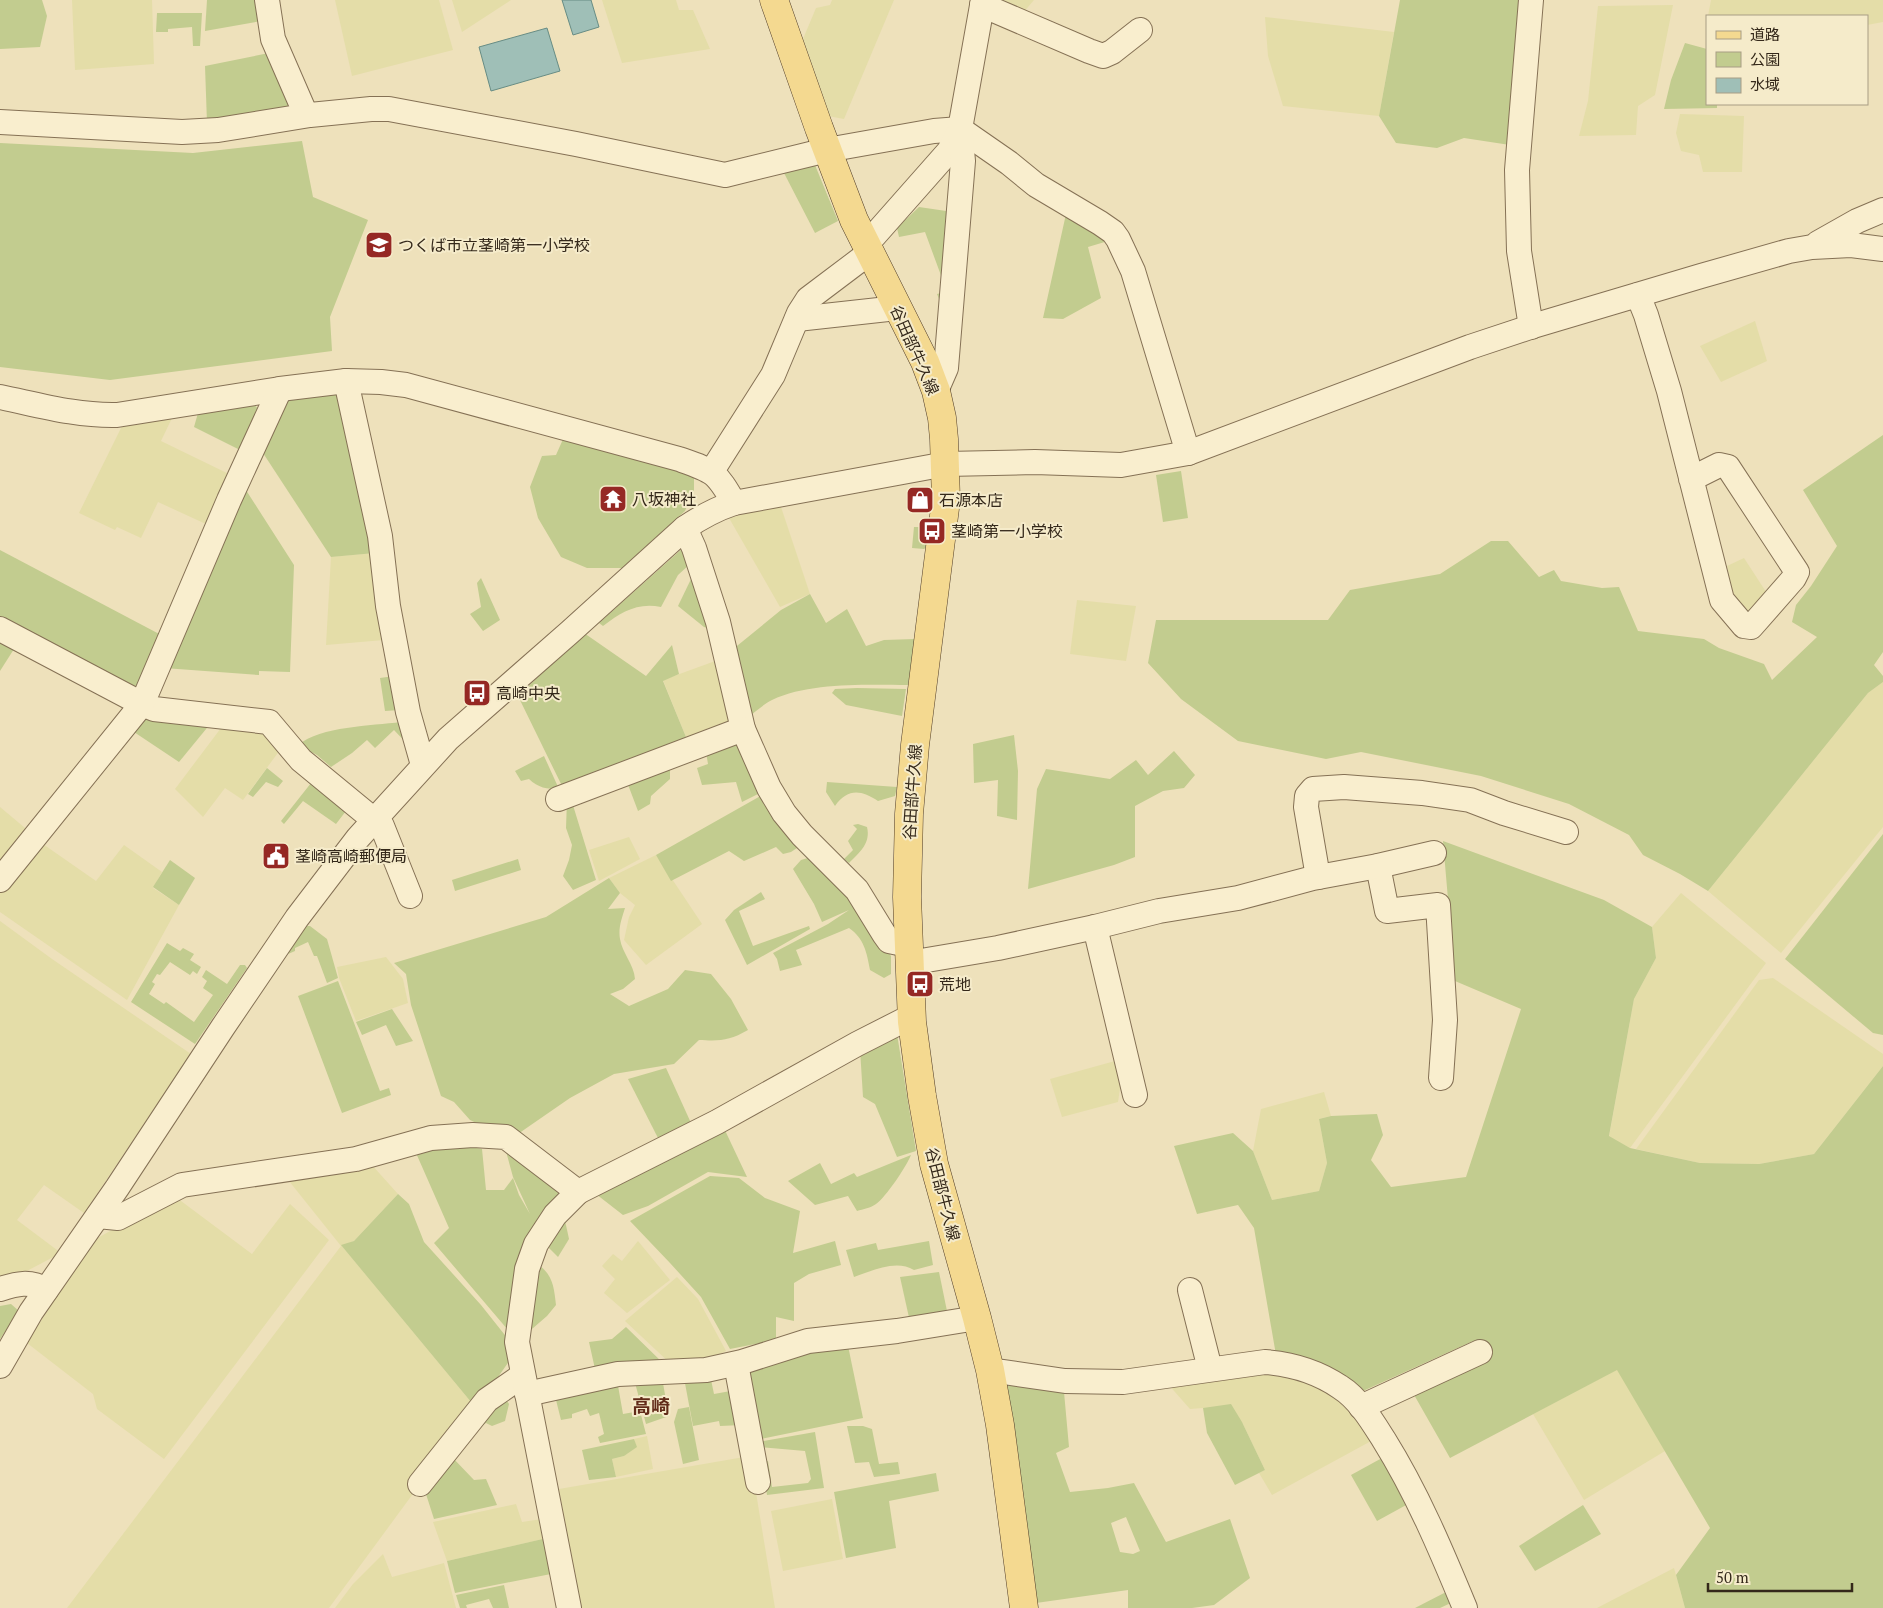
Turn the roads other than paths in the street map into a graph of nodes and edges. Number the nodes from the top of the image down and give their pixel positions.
1 (267, 0) edge
2 (774, 0) edge
3 (1531, 0) edge
4 (982, 2) edge
5 (1140, 30) dead end
6 (306, 116) junction
7 (0, 122) edge
8 (960, 129) junction
9 (827, 150) junction
10 (1883, 210) edge
11 (1812, 247) junction
12 (867, 249) junction
13 (1883, 250) edge
14 (1638, 295) junction
15 (897, 308) junction
16 (797, 320) junction
17 (1531, 327) junction
18 (346, 381) junction
19 (280, 389) junction
20 (936, 391) junction
21 (0, 396) edge
22 (1188, 453) junction
23 (946, 464) junction
24 (712, 471) junction
25 (1691, 479) junction
26 (734, 503) junction
27 (685, 528) junction
28 (0, 629) edge
29 (142, 704) junction
30 (743, 729) junction
31 (423, 765) junction
32 (558, 798) dead end
33 (375, 819) junction
34 (1566, 832) dead end
35 (1434, 853) dead end
36 (1378, 866) junction
37 (1318, 877) junction
38 (0, 880) edge
39 (410, 896) dead end
40 (1095, 927) junction
41 (909, 954) junction
42 (912, 1016) junction
43 (1441, 1078) dead end
44 (1135, 1095) dead end
45 (578, 1192) junction
46 (98, 1216) junction
47 (0, 1289) edge
48 (46, 1290) junction
49 (1190, 1290) dead end
50 (977, 1318) junction
51 (1480, 1352) dead end
52 (736, 1364) junction
53 (0, 1366) edge
54 (1210, 1368) junction
55 (990, 1370) junction
56 (525, 1385) junction
57 (1361, 1407) junction
58 (758, 1482) dead end
59 (420, 1484) dead end
60 (569, 1608) edge
61 (1024, 1608) edge
62 (1465, 1608) edge

1 - 6 street
2 - 9 main road, 谷田部牛久線
3 - 17 street
4 - 5 street
4 - 8 street
6 - 7 street
6 - 9 street
8 - 9 street
8 - 12 street
8 - 20 street
8 - 22 street
9 - 12 main road, 谷田部牛久線
10 - 11 street
11 - 13 street
11 - 14 street
12 - 15 main road, 谷田部牛久線
12 - 16 street
14 - 17 street
14 - 25 street
15 - 16 street
15 - 20 main road, 谷田部牛久線
16 - 24 street
17 - 22 street
18 - 19 street
18 - 24 street
18 - 31 street
19 - 21 street
19 - 29 street
20 - 23 main road, 谷田部牛久線
22 - 23 street
23 - 26 street
23 - 41 main road, 谷田部牛久線
24 - 26 street
25 - 25 street
26 - 27 street
27 - 30 street
27 - 31 street
28 - 29 street
29 - 33 street
29 - 38 street
30 - 32 street
30 - 41 street
31 - 33 street
33 - 39 street
33 - 46 street
34 - 37 street
35 - 36 street
36 - 37 street
36 - 43 street
37 - 40 street
40 - 41 street
40 - 44 street
41 - 42 main road, 谷田部牛久線
42 - 45 street
42 - 50 main road, 谷田部牛久線
45 - 46 street
45 - 56 street
46 - 48 street
47 - 48 street
48 - 53 street
49 - 54 street
50 - 52 street
50 - 55 main road, 谷田部牛久線
51 - 57 street
52 - 56 street
52 - 58 street
54 - 55 street
54 - 57 street
55 - 61 main road, 谷田部牛久線
56 - 59 street
56 - 60 street
57 - 62 street

